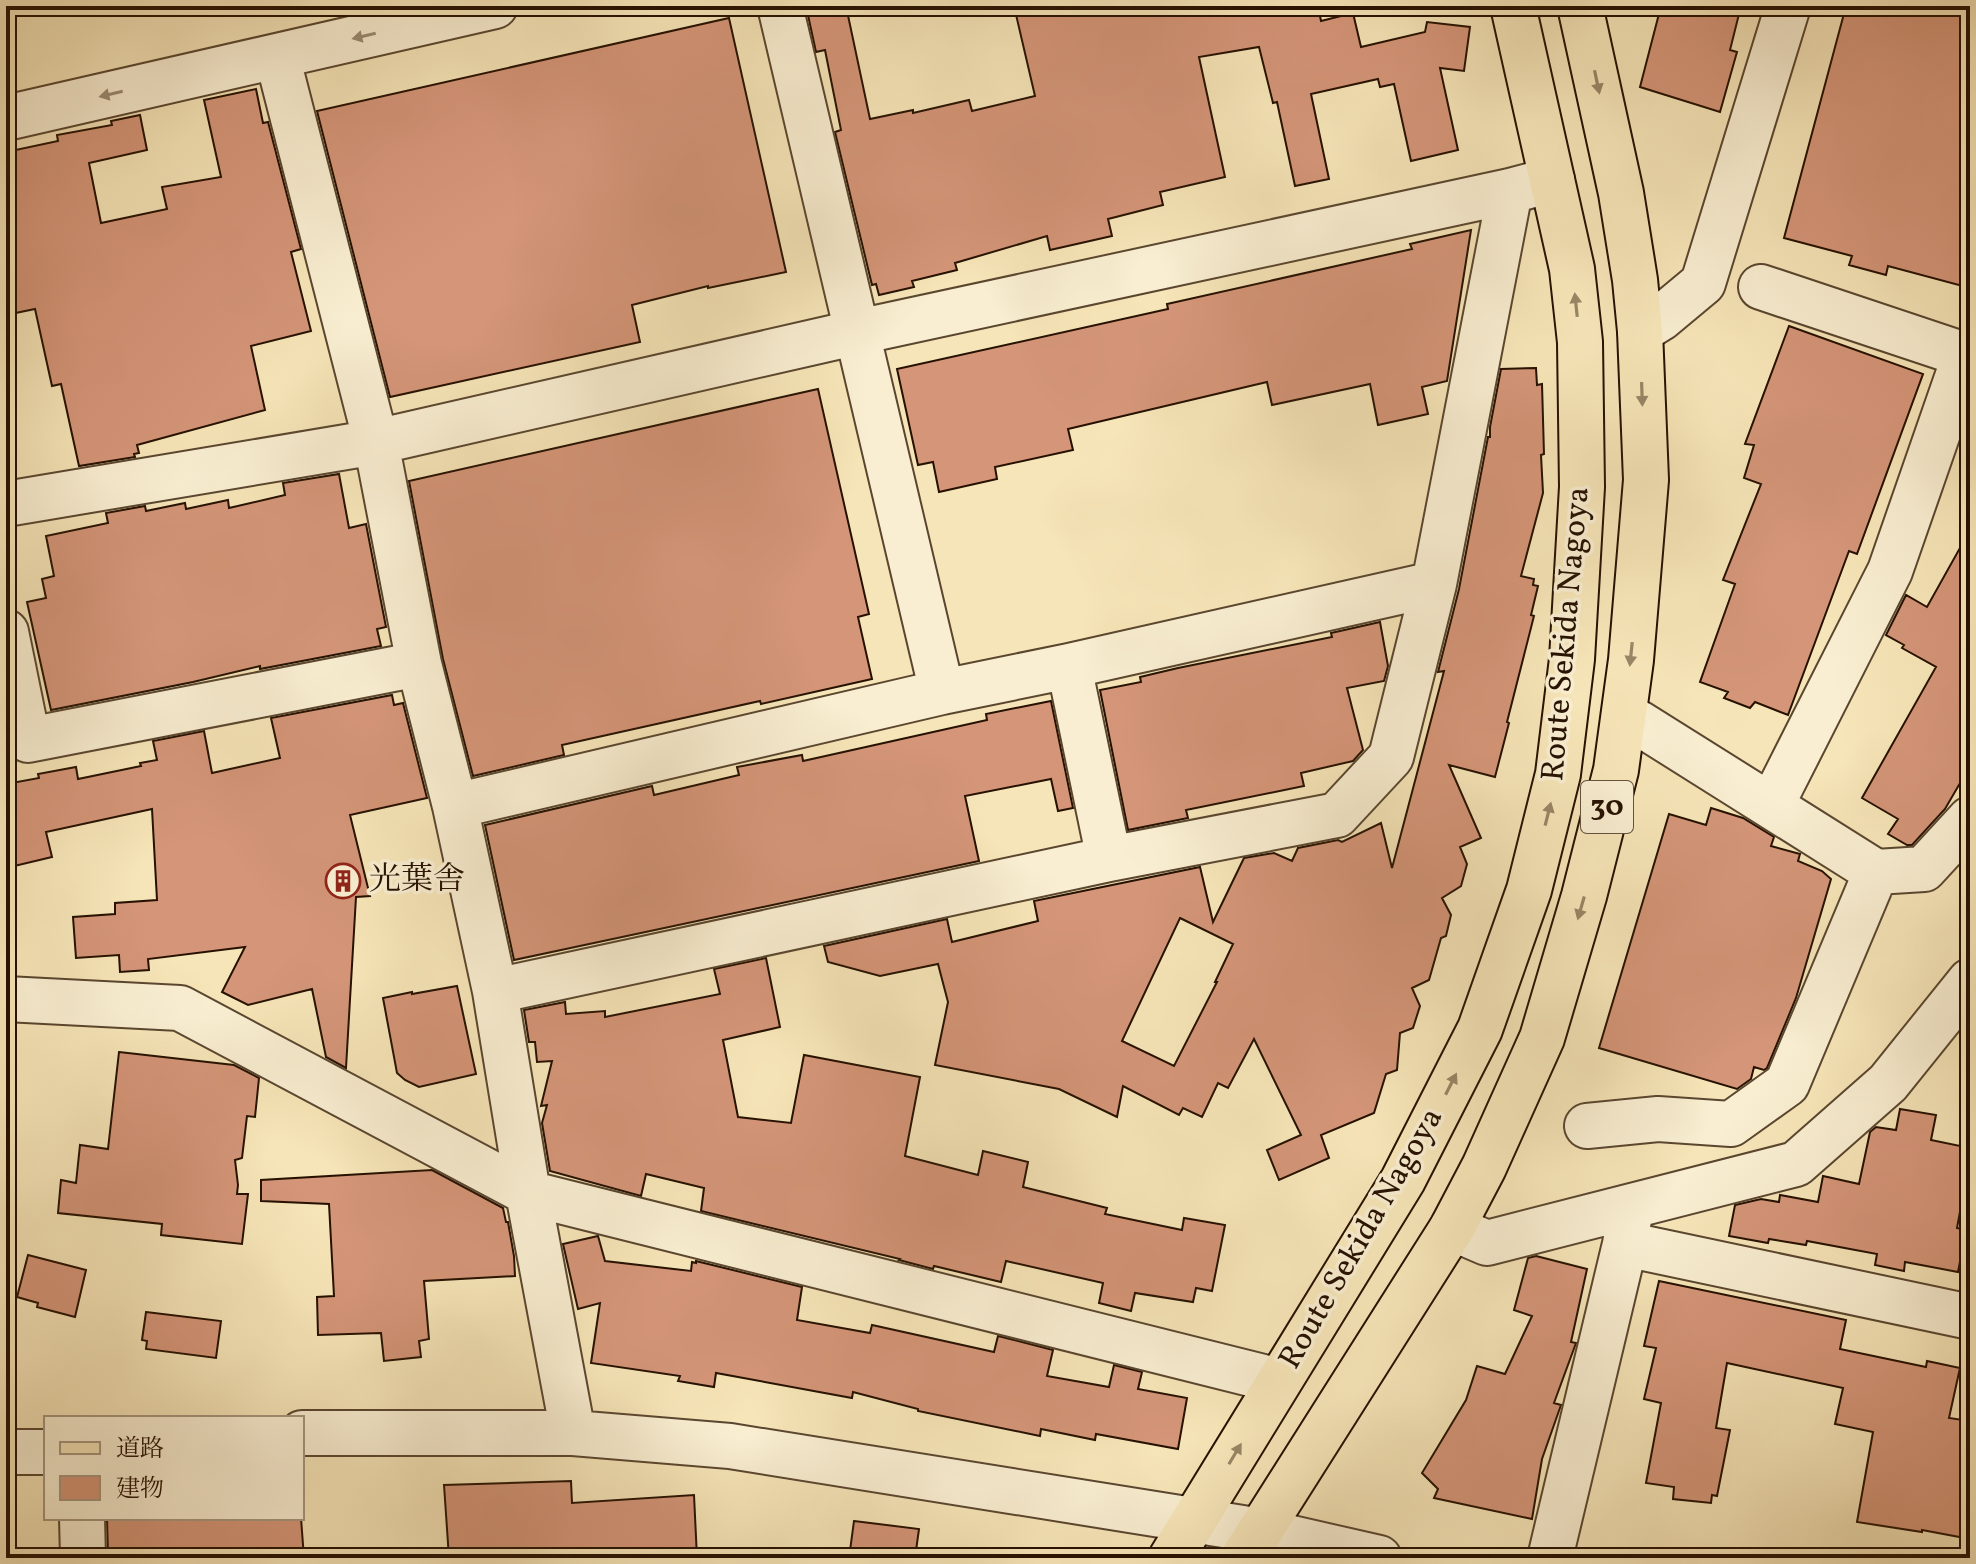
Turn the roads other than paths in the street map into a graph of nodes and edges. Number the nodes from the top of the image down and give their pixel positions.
1 (495, 6) edge
2 (780, 6) edge
3 (1513, 6) edge
4 (1580, 6) edge
5 (1788, 6) edge
6 (277, 56) junction
7 (6, 118) edge
8 (1552, 180) junction
9 (1510, 191) junction
10 (1761, 287) dead end
11 (1640, 331) junction
12 (858, 332) junction
13 (1967, 354) edge
14 (376, 442) junction
15 (6, 504) edge
16 (1434, 584) junction
17 (6, 632) edge
18 (419, 664) junction
19 (1069, 666) junction
20 (942, 692) junction
21 (1639, 723) dead end
22 (455, 806) junction
23 (1771, 806) junction
24 (1970, 819) edge
25 (1109, 859) junction
26 (1876, 872) junction
27 (1970, 981) edge
28 (495, 991) junction
29 (6, 999) edge
30 (1587, 1126) dead end
31 (528, 1193) junction
32 (1628, 1226) junction
33 (1452, 1228) junction
34 (1970, 1317) edge
35 (1279, 1381) junction
36 (304, 1433) edge
37 (573, 1433) junction
38 (6, 1452) edge
39 (44, 1452) edge
40 (82, 1520) edge
41 (1196, 1521) junction
42 (1252, 1545) edge
43 (83, 1558) edge
44 (1171, 1558) edge
45 (1379, 1558) edge
46 (1550, 1558) edge

1 -> 6 street
2 - 12 street
3 - 8 main road, Route Sekida Nagoya / 30
4 -> 11 main road, Route Sekida Nagoya / 30
5 - 11 street
6 -> 7 street
6 - 14 street
8 - 9 street
35 -> 8 main road, Route Sekida Nagoya / 30
9 - 12 street
9 - 16 street
10 - 13 street
11 -> 33 main road, Route Sekida Nagoya / 30
12 - 14 street
12 - 20 street
13 - 23 street
14 - 15 street
14 - 18 street
16 - 19 street
16 - 25 street
17 - 18 street
18 - 22 street
19 - 20 street
19 - 25 street
20 - 22 street
21 - 23 street
22 - 28 street
23 - 26 street
24 - 26 street
25 - 28 street
26 - 30 street
27 - 32 street
28 - 31 street
29 - 31 street
31 - 35 street
31 - 37 street
32 - 33 street
32 - 34 street
32 - 46 street
33 - 42 main road, Route Sekida Nagoya / 30
41 -> 35 main road, Route Sekida Nagoya / 30
36 - 37 street
37 - 41 street
38 - 39 street
40 - 43 street
41 - 42 street
41 - 44 main road, Route Sekida Nagoya / 30
42 - 45 street

